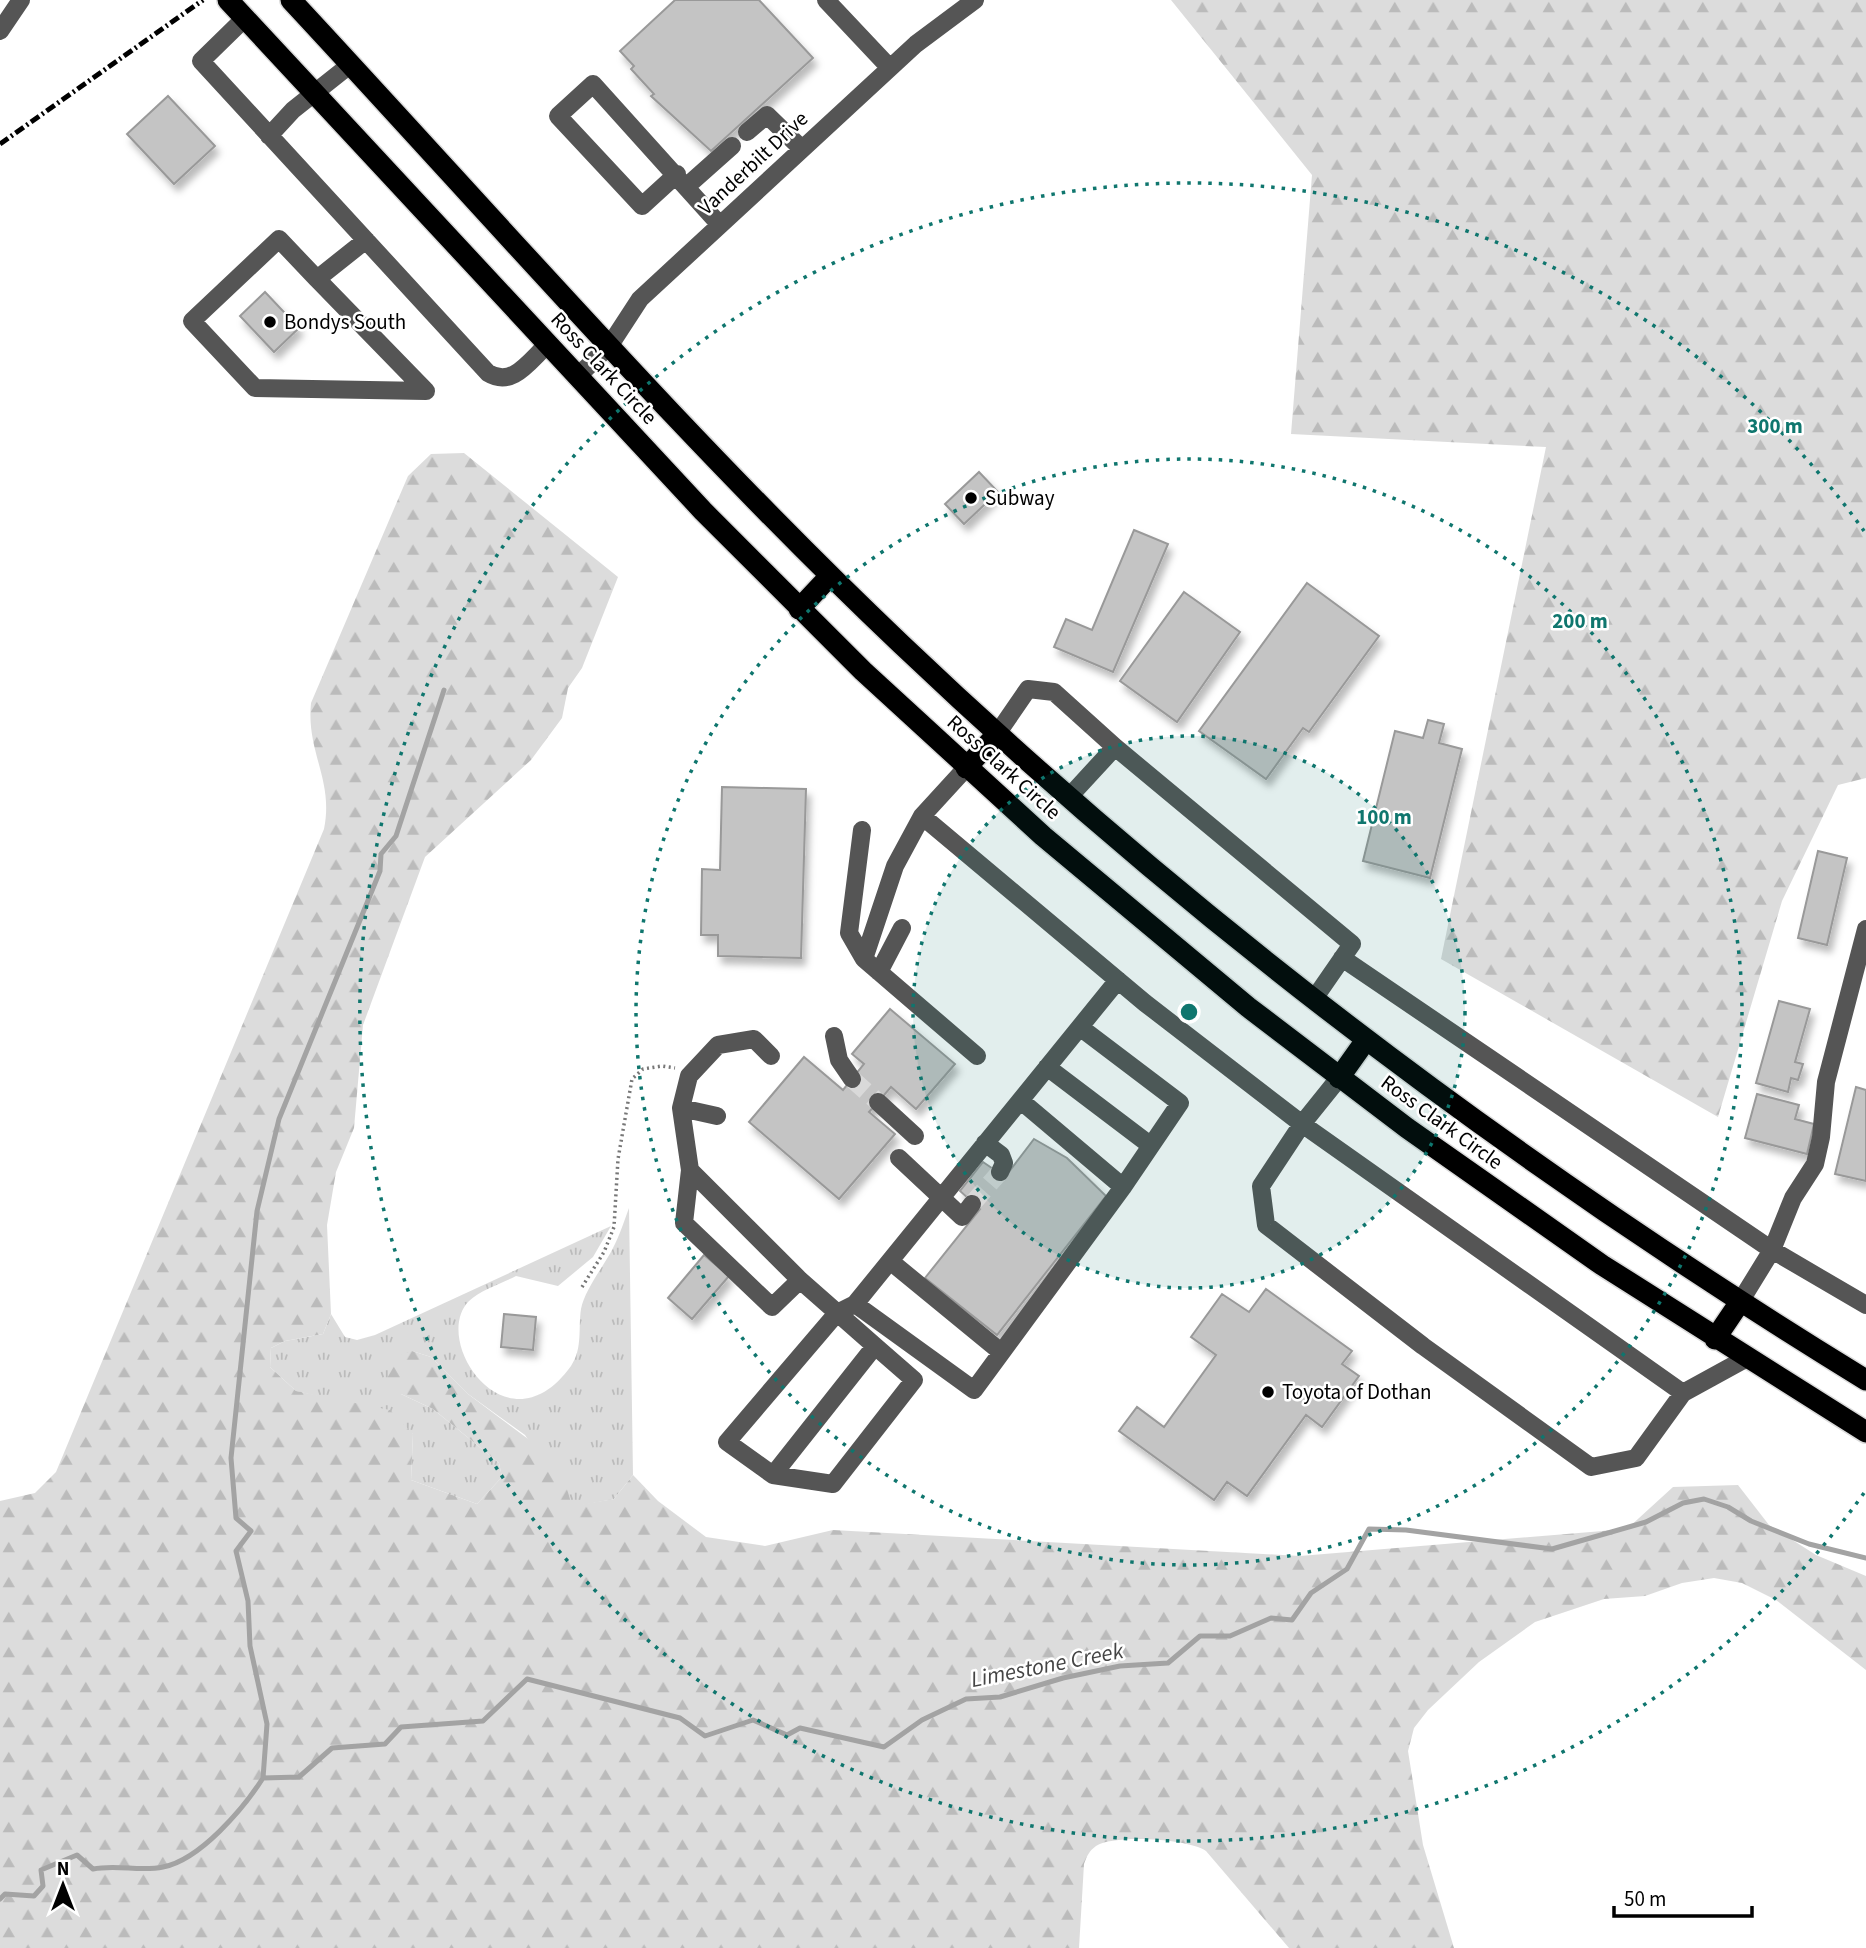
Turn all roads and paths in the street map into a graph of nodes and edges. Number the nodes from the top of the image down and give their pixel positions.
1 (20, 0) edge
2 (228, 0) edge
3 (290, 0) edge
4 (826, 0) edge
5 (975, 0) edge
6 (246, 18) junction
7 (0, 31) edge
8 (351, 64) junction
9 (890, 68) junction
10 (316, 95) junction
11 (747, 132) dead end
12 (269, 136) junction
13 (732, 146) dead end
14 (802, 149) junction
15 (682, 180) junction
16 (720, 225) junction
17 (366, 240) junction
18 (317, 278) junction
19 (548, 344) junction
20 (610, 345) junction
21 (578, 376) junction
22 (830, 576) junction
23 (799, 609) junction
24 (997, 734) junction
25 (1115, 747) junction
26 (966, 768) junction
27 (1069, 797) junction
28 (922, 816) junction
29 (862, 830) dead end
30 (902, 928) dead end
31 (1866, 929) edge
32 (1342, 958) junction
33 (864, 959) junction
34 (879, 972) junction
35 (1118, 979) junction
36 (1314, 999) junction
37 (1081, 1028) junction
38 (834, 1036) dead end
39 (1366, 1040) junction
40 (771, 1056) dead end
41 (977, 1056) dead end
42 (1047, 1067) junction
43 (689, 1076) junction
44 (1339, 1078) junction
45 (852, 1079) tunnel mouth
46 (1021, 1101) junction
47 (878, 1102) tunnel mouth
48 (681, 1108) junction
49 (717, 1116) dead end
50 (1303, 1125) junction
51 (915, 1136) dead end
52 (985, 1143) junction
53 (1150, 1145) junction
54 (899, 1158) dead end
55 (690, 1170) junction
56 (1000, 1172) dead end
57 (1123, 1187) junction
58 (942, 1195) junction
59 (972, 1205) dead end
60 (1772, 1250) junction
61 (890, 1261) junction
62 (800, 1280) junction
63 (582, 1287) dead end
64 (1740, 1302) junction
65 (855, 1304) junction
66 (1866, 1305) edge
67 (836, 1313) junction
68 (1715, 1339) junction
69 (875, 1346) junction
70 (1001, 1352) junction
71 (1745, 1359) junction
72 (1865, 1378) edge
73 (1683, 1393) junction
74 (1866, 1432) edge
75 (773, 1475) junction

1 - 7 street
2 - 6 highway, Ross Clark Circle
3 - 8 highway, Ross Clark Circle
4 - 9 street
5 - 9 street, Vanderbilt Drive
6 - 10 highway, Ross Clark Circle
6 - 12 street
8 - 10 street
8 - 20 highway, Ross Clark Circle
9 - 14 street, Vanderbilt Drive
10 - 12 street
10 - 19 highway, Ross Clark Circle
11 - 14 street
12 - 17 street
13 - 15 street
14 - 16 street, Vanderbilt Drive
15 - 15 street
15 - 16 street
16 - 20 street, Vanderbilt Drive
17 - 18 street
17 - 19 street
18 - 18 street
19 - 21 highway, Ross Clark Circle
20 - 21 street, Vanderbilt Drive
20 - 22 highway, Ross Clark Circle
21 - 23 highway, Ross Clark Circle
22 - 23 highway
22 - 24 highway, Ross Clark Circle
23 - 26 highway, Ross Clark Circle
24 - 25 street
24 - 26 highway
24 - 27 highway, Ross Clark Circle
25 - 27 street
25 - 32 street
26 - 28 street
26 - 44 highway, Ross Clark Circle
27 - 36 highway, Ross Clark Circle
28 - 33 street
28 - 35 street
29 - 33 street
30 - 34 street
31 - 60 street
32 - 36 street
32 - 60 street
33 - 34 street
34 - 41 street
35 - 37 street
35 - 50 street
36 - 39 highway, Ross Clark Circle
37 - 42 street
37 - 53 street
38 - 45 street
39 - 44 highway
39 - 64 highway, Ross Clark Circle
40 - 43 street
42 - 46 street
42 - 53 street
43 - 48 street
43 - 63 path
44 - 50 street
44 - 68 highway, Ross Clark Circle
46 - 52 street
46 - 57 street
47 - 51 street
48 - 49 street
48 - 55 street
50 - 73 street
50 - 73 street
52 - 56 street
52 - 58 street
53 - 57 street
54 - 58 street
55 - 62 street
55 - 62 street
57 - 70 street
58 - 59 street
58 - 61 street
60 - 64 street
60 - 66 street
61 - 65 street
61 - 70 street
62 - 67 street
64 - 68 highway
64 - 72 highway, Ross Clark Circle
65 - 67 street
65 - 70 street
67 - 69 street
67 - 75 street
68 - 71 highway, Ross Clark Circle
69 - 75 street
69 - 75 street
71 - 73 street
71 - 74 highway, Ross Clark Circle

